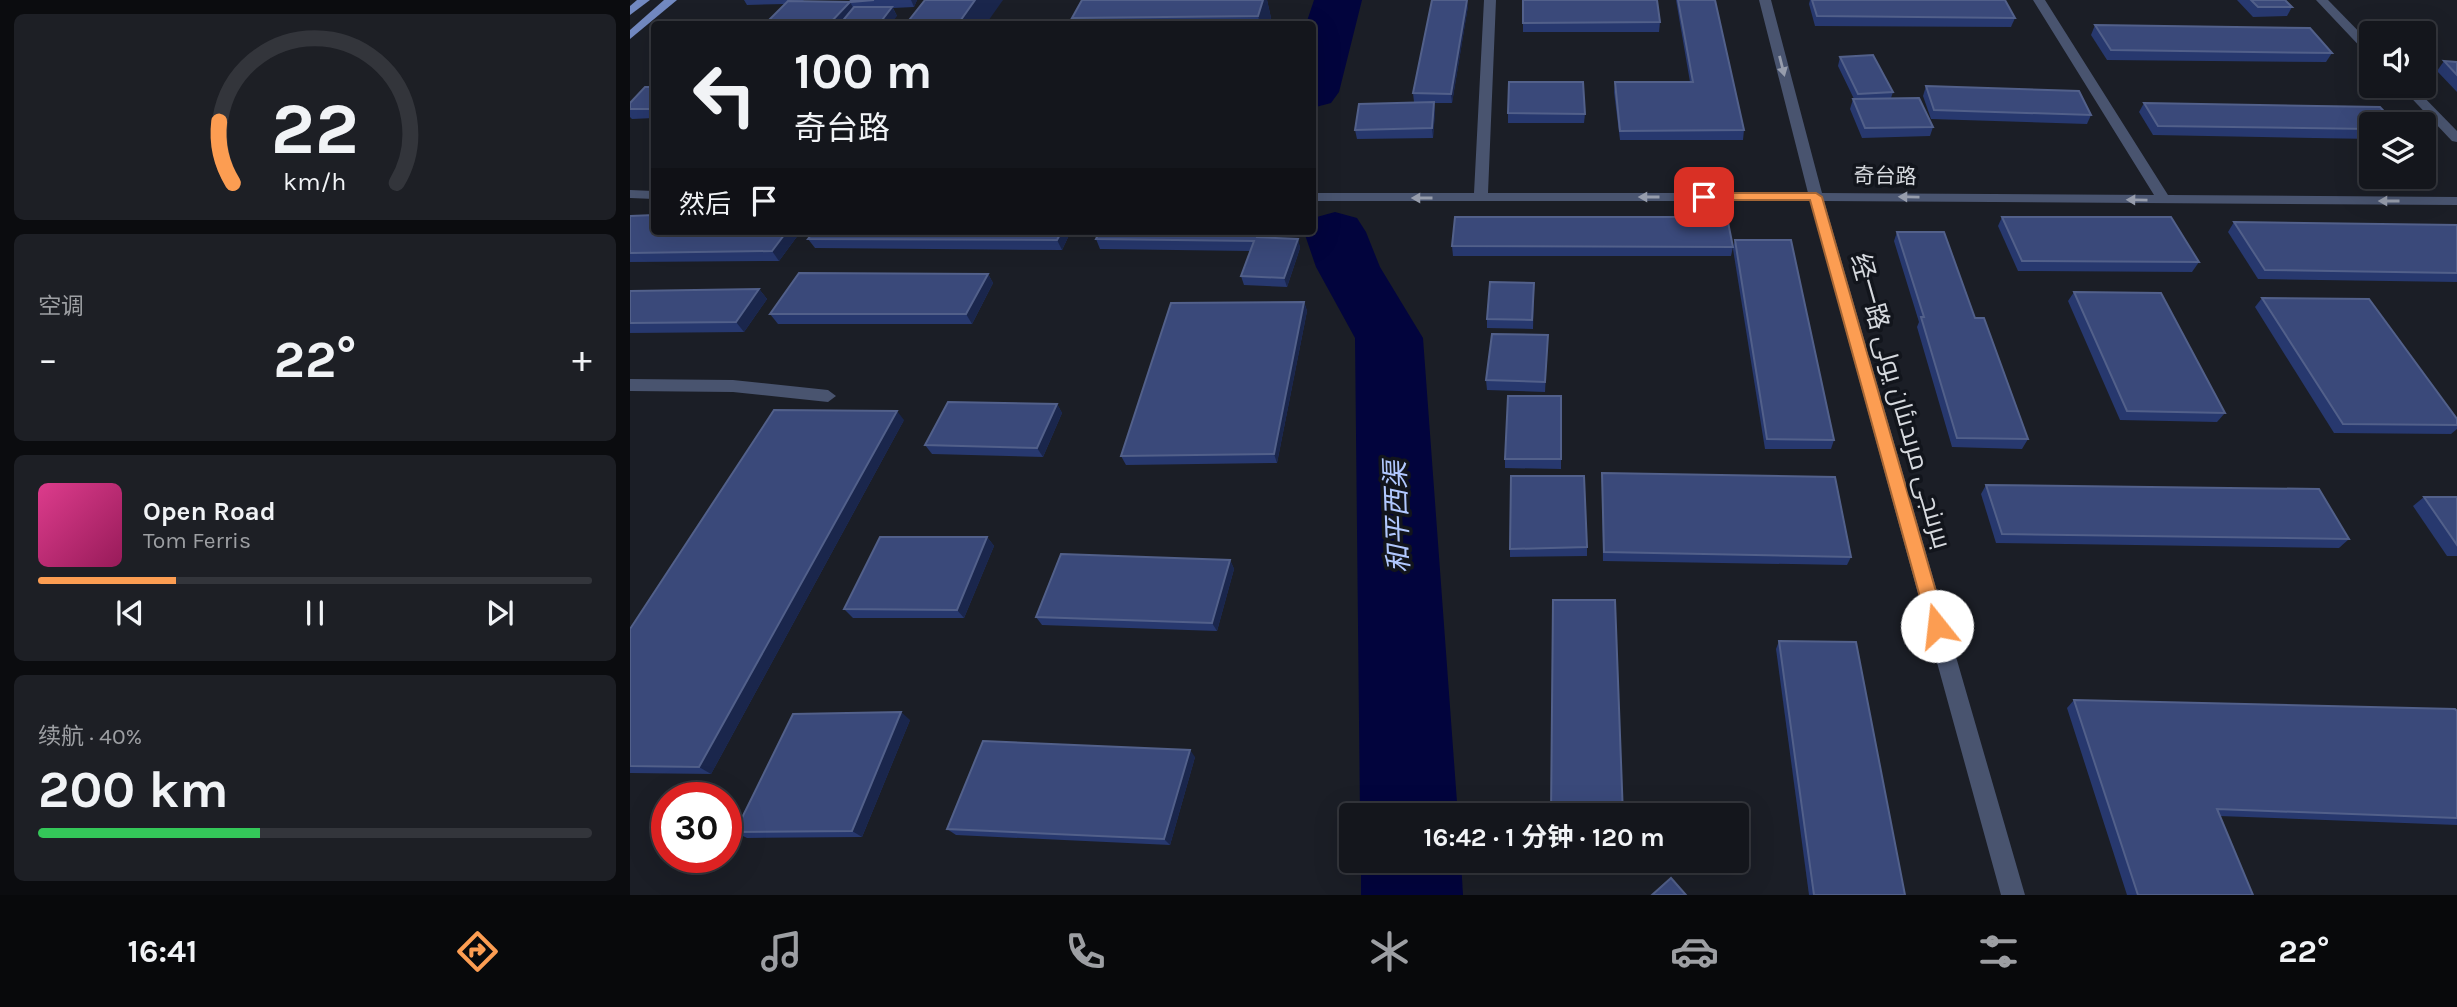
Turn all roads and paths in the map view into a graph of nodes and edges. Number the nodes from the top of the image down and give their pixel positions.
1 (644, 0) edge
2 (671, 0) edge
3 (1490, 0) edge
4 (1765, 0) edge
5 (2039, 0) edge
6 (2322, 0) edge
7 (630, 12) edge
8 (630, 36) edge
9 (2359, 39) edge
10 (2418, 98) edge
11 (2457, 138) edge
12 (630, 194) edge
13 (651, 195) edge
14 (1316, 197) edge
15 (1816, 197) junction
16 (1482, 198) junction
17 (2164, 200) junction
18 (2457, 201) edge
19 (630, 385) edge
20 (828, 396) dead end
21 (2013, 895) edge

1 - 7 main road
2 - 8 main road
3 - 16 street
4 -> 15 street, 经一路 بىرىنجى مرىدىئان يولى
5 - 17 street
6 - 9 street
10 - 11 street
12 - 13 street
16 -> 14 street, 奇台路
15 -> 16 street, 奇台路
17 -> 15 street, 奇台路
15 - 21 street, 经一路 بىرىنجى مرىدىئان يولى
18 -> 17 street, 奇台路
19 - 20 street

